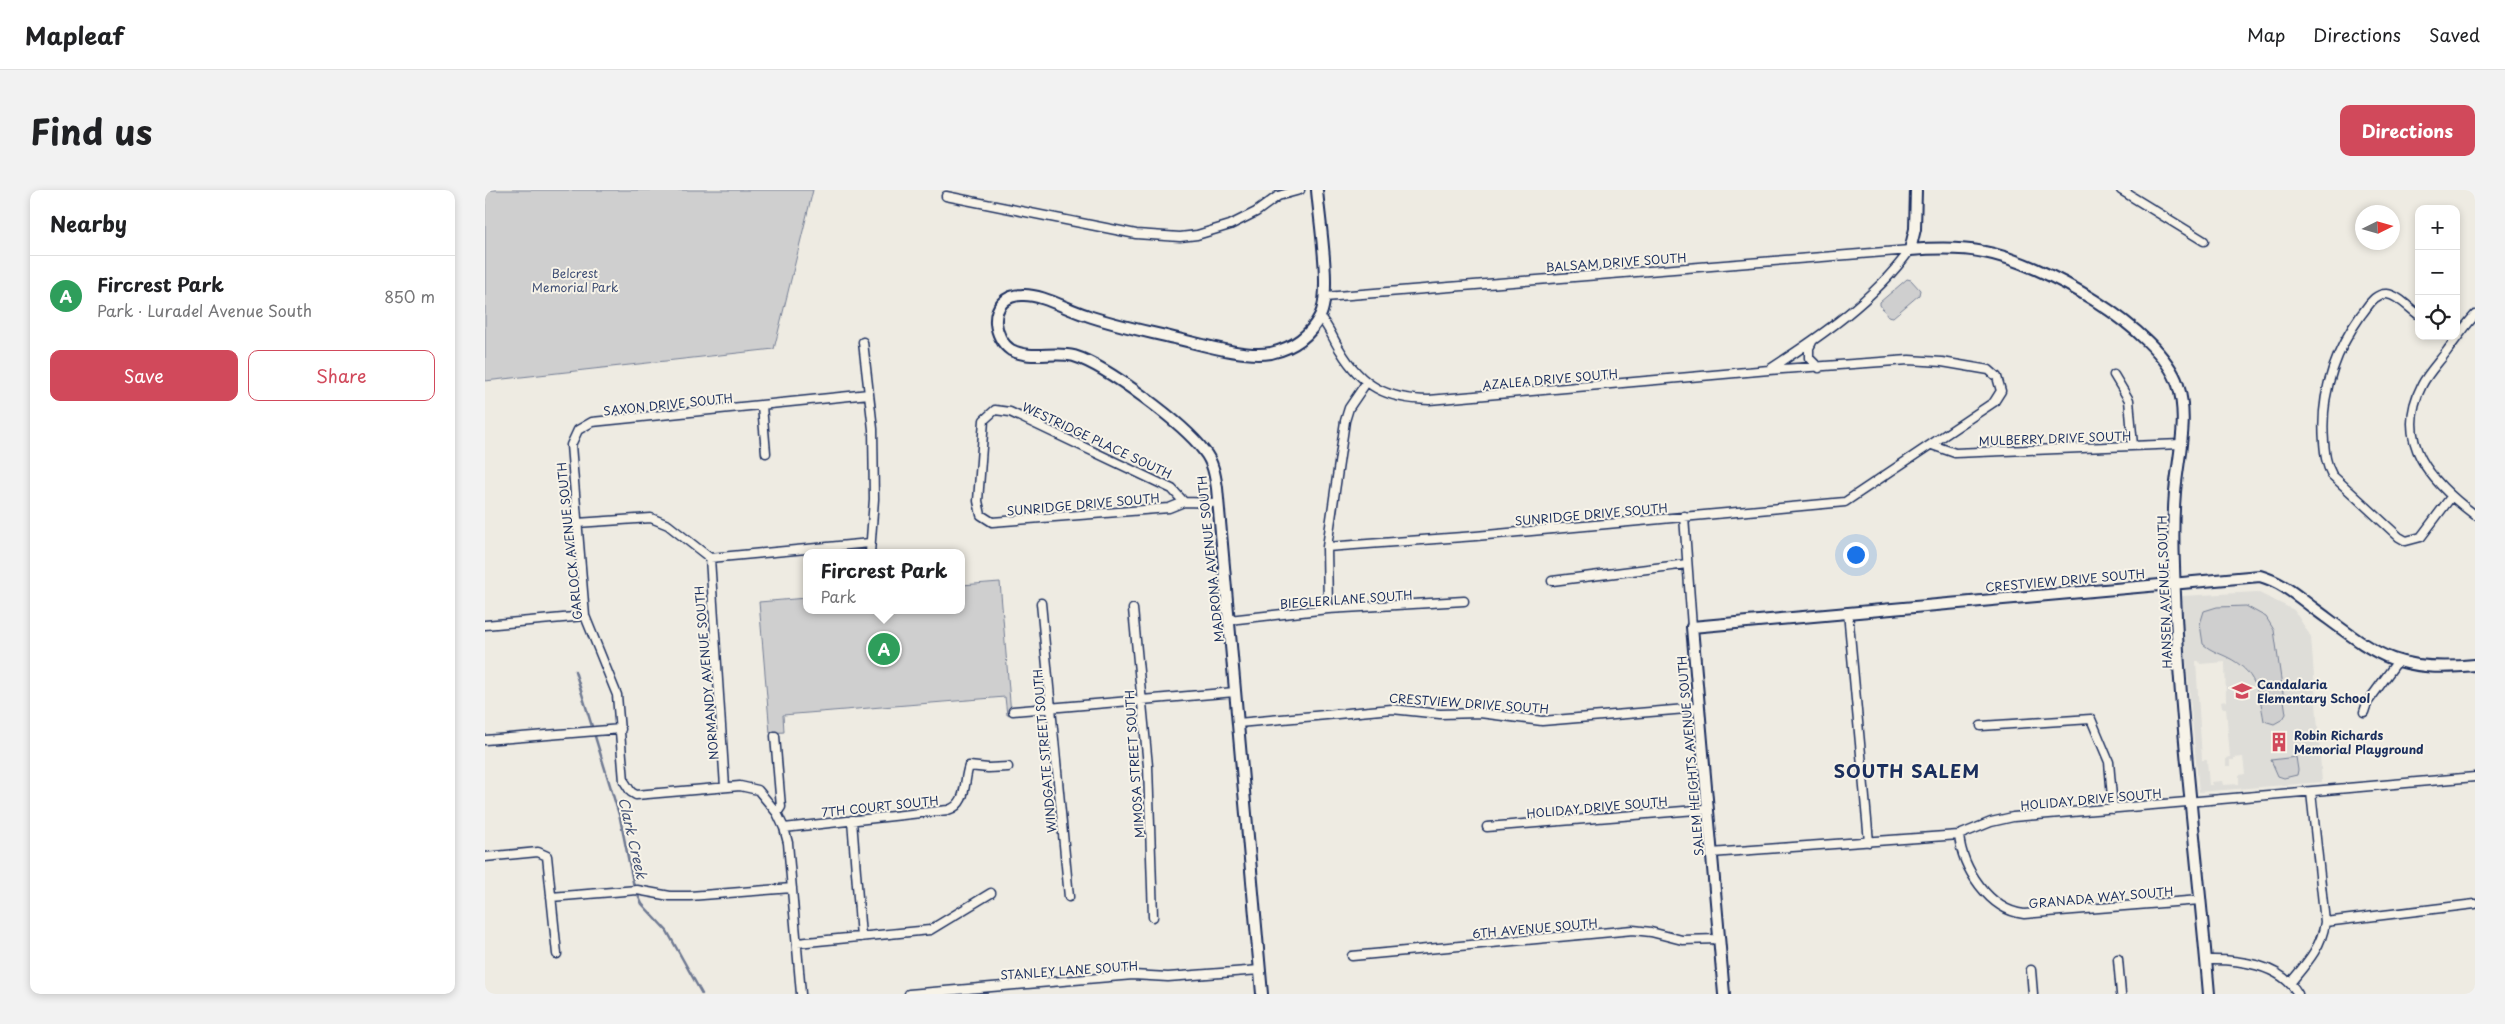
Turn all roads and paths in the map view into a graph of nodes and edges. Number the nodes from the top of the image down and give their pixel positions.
1 (973, 190) edge
2 (1300, 190) edge
3 (1317, 190) edge
4 (1916, 190) edge
5 (2121, 190) edge
6 (946, 196) dead end
7 (973, 200) junction
8 (2204, 241) dead end
9 (1910, 250) junction
10 (1325, 297) junction
11 (2415, 312) edge
12 (2475, 315) edge
13 (1320, 317) junction
14 (1813, 340) junction
15 (2454, 341) joint
16 (863, 342) dead end
17 (1820, 368) junction
18 (1769, 370) junction
19 (2114, 375) dead end
20 (1366, 383) junction
21 (2001, 391) joint
22 (869, 394) junction
23 (762, 406) junction
24 (578, 430) joint
25 (2181, 444) junction
26 (1932, 445) junction
27 (2133, 446) junction
28 (766, 453) dead end
29 (2451, 497) junction
30 (1184, 502) junction
31 (1218, 502) junction
32 (981, 515) joint
33 (2475, 515) edge
34 (1684, 516) junction
35 (577, 522) junction
36 (870, 543) junction
37 (1327, 547) junction
38 (803, 549) edge
39 (806, 549) edge
40 (870, 549) edge
41 (710, 558) junction
42 (1687, 564) junction
43 (1552, 581) dead end
44 (2174, 583) junction
45 (1465, 601) dead end
46 (1041, 603) dead end
47 (1133, 609) dead end
48 (1328, 610) junction
49 (1848, 612) junction
50 (585, 616) junction
51 (1229, 620) junction
52 (485, 625) edge
53 (1691, 627) junction
54 (2397, 662) junction
55 (2475, 665) edge
56 (1235, 692) junction
57 (1142, 699) junction
58 (1052, 708) junction
59 (1698, 708) junction
60 (1013, 711) dead end
61 (2364, 712) dead end
62 (1238, 723) junction
63 (1981, 726) dead end
64 (621, 729) junction
65 (775, 736) dead end
66 (485, 740) edge
67 (1008, 767) dead end
68 (2475, 777) edge
69 (725, 787) junction
70 (2311, 792) junction
71 (2191, 802) junction
72 (2113, 808) junction
73 (1708, 810) junction
74 (777, 813) junction
75 (852, 820) junction
76 (1487, 827) dead end
77 (784, 828) junction
78 (1959, 835) junction
79 (1869, 842) junction
80 (1711, 853) junction
81 (485, 857) edge
82 (792, 888) junction
83 (991, 893) dead end
84 (1069, 896) dead end
85 (551, 897) junction
86 (2201, 900) junction
87 (2475, 904) edge
88 (1153, 917) dead end
89 (2325, 922) junction
90 (861, 937) junction
91 (1719, 939) junction
92 (797, 943) junction
93 (557, 954) dead end
94 (1352, 956) dead end
95 (2117, 959) dead end
96 (2206, 960) junction
97 (1260, 970) junction
98 (2031, 970) dead end
99 (2291, 982) junction
100 (801, 994) edge
101 (909, 994) edge
102 (1262, 994) edge
103 (1724, 994) edge
104 (2033, 994) edge
105 (2121, 994) edge
106 (2209, 994) edge
107 (2298, 994) edge

1 - 7 street
2 - 7 street
3 - 10 street, MADRONA AVENUE SOUTH
4 - 9 street
5 - 8 street
6 - 7 street
9 - 10 street, BALSAM DRIVE SOUTH
9 - 14 street
9 - 25 street, HANSEN AVENUE SOUTH
10 - 13 street, MADRONA AVENUE SOUTH
11 - 29 street
12 - 15 street
13 - 20 street, AZALEA DRIVE SOUTH
13 - 31 street, MADRONA AVENUE SOUTH
14 - 17 street
14 - 18 street
15 - 29 street
16 - 22 street
17 - 18 street, AZALEA DRIVE SOUTH
17 - 21 street, AZALEA DRIVE SOUTH
18 - 20 street, AZALEA DRIVE SOUTH
19 - 27 street
20 - 37 street
21 - 26 street, SUNRIDGE DRIVE SOUTH
22 - 23 street, SAXON DRIVE SOUTH
22 - 36 street
23 - 24 street, SAXON DRIVE SOUTH
23 - 28 street
24 - 35 street, GARLOCK AVENUE SOUTH
25 - 27 street, MULBERRY DRIVE SOUTH
25 - 44 street, HANSEN AVENUE SOUTH
26 - 27 street, MULBERRY DRIVE SOUTH
26 - 34 street, SUNRIDGE DRIVE SOUTH
29 - 33 street
30 - 31 street, SUNRIDGE DRIVE SOUTH
30 - 32 street, SUNRIDGE DRIVE SOUTH
30 - 32 street, WESTRIDGE PLACE SOUTH
31 - 51 street, MADRONA AVENUE SOUTH
34 - 37 street, SUNRIDGE DRIVE SOUTH
34 - 42 street, SALEM HEIGHTS AVENUE SOUTH
35 - 41 street
35 - 50 street, GARLOCK AVENUE SOUTH
36 - 39 street
36 - 40 street
37 - 48 street
38 - 41 street
41 - 69 street, NORMANDY AVENUE SOUTH
42 - 43 street
42 - 53 street, SALEM HEIGHTS AVENUE SOUTH
44 - 49 street, CRESTVIEW DRIVE SOUTH
44 - 54 street, CRESTVIEW DRIVE SOUTH
44 - 71 street, HANSEN AVENUE SOUTH
45 - 48 street, BIEGLER LANE SOUTH
46 - 58 street, WINDGATE STREET SOUTH
47 - 57 street, MIMOSA STREET SOUTH
48 - 51 street, BIEGLER LANE SOUTH
49 - 53 street, CRESTVIEW DRIVE SOUTH
49 - 79 street
50 - 52 street
50 - 64 street, GARLOCK AVENUE SOUTH
51 - 56 street, MADRONA AVENUE SOUTH
53 - 59 street, SALEM HEIGHTS AVENUE SOUTH
54 - 55 street, CRESTVIEW DRIVE SOUTH
54 - 61 street
56 - 57 street
56 - 62 street, MADRONA AVENUE SOUTH
57 - 58 street
57 - 88 street, MIMOSA STREET SOUTH
58 - 60 street
58 - 84 street, WINDGATE STREET SOUTH
59 - 62 street, CRESTVIEW DRIVE SOUTH
59 - 73 street, SALEM HEIGHTS AVENUE SOUTH
62 - 97 street, MADRONA AVENUE SOUTH
63 - 72 street
64 - 66 street
64 - 69 street, GARLOCK AVENUE SOUTH
65 - 74 street
67 - 75 street, 7TH COURT SOUTH
68 - 70 street, HOLIDAY DRIVE SOUTH
69 - 74 street
70 - 71 street, HOLIDAY DRIVE SOUTH
70 - 89 street
71 - 72 street, HOLIDAY DRIVE SOUTH
71 - 86 street, HANSEN AVENUE SOUTH
72 - 78 street, HOLIDAY DRIVE SOUTH
73 - 76 street, HOLIDAY DRIVE SOUTH
73 - 80 street, SALEM HEIGHTS AVENUE SOUTH
74 - 77 street
75 - 77 street, 7TH COURT SOUTH
75 - 90 street
77 - 82 street
78 - 79 street, HOLIDAY DRIVE SOUTH
78 - 86 street, GRANADA WAY SOUTH
79 - 80 street, HOLIDAY DRIVE SOUTH
80 - 91 street, SALEM HEIGHTS AVENUE SOUTH
81 - 85 street
82 - 85 street
82 - 92 street
83 - 90 street
85 - 93 street
86 - 96 street, HANSEN AVENUE SOUTH
87 - 89 street
89 - 99 street
90 - 92 street
91 - 94 street, 6TH AVENUE SOUTH
91 - 103 street, SALEM HEIGHTS AVENUE SOUTH
92 - 100 street
95 - 105 street
96 - 99 street
96 - 106 street, HANSEN AVENUE SOUTH
97 - 101 street, STANLEY LANE SOUTH
97 - 102 street, MADRONA AVENUE SOUTH
98 - 104 street
99 - 107 street

